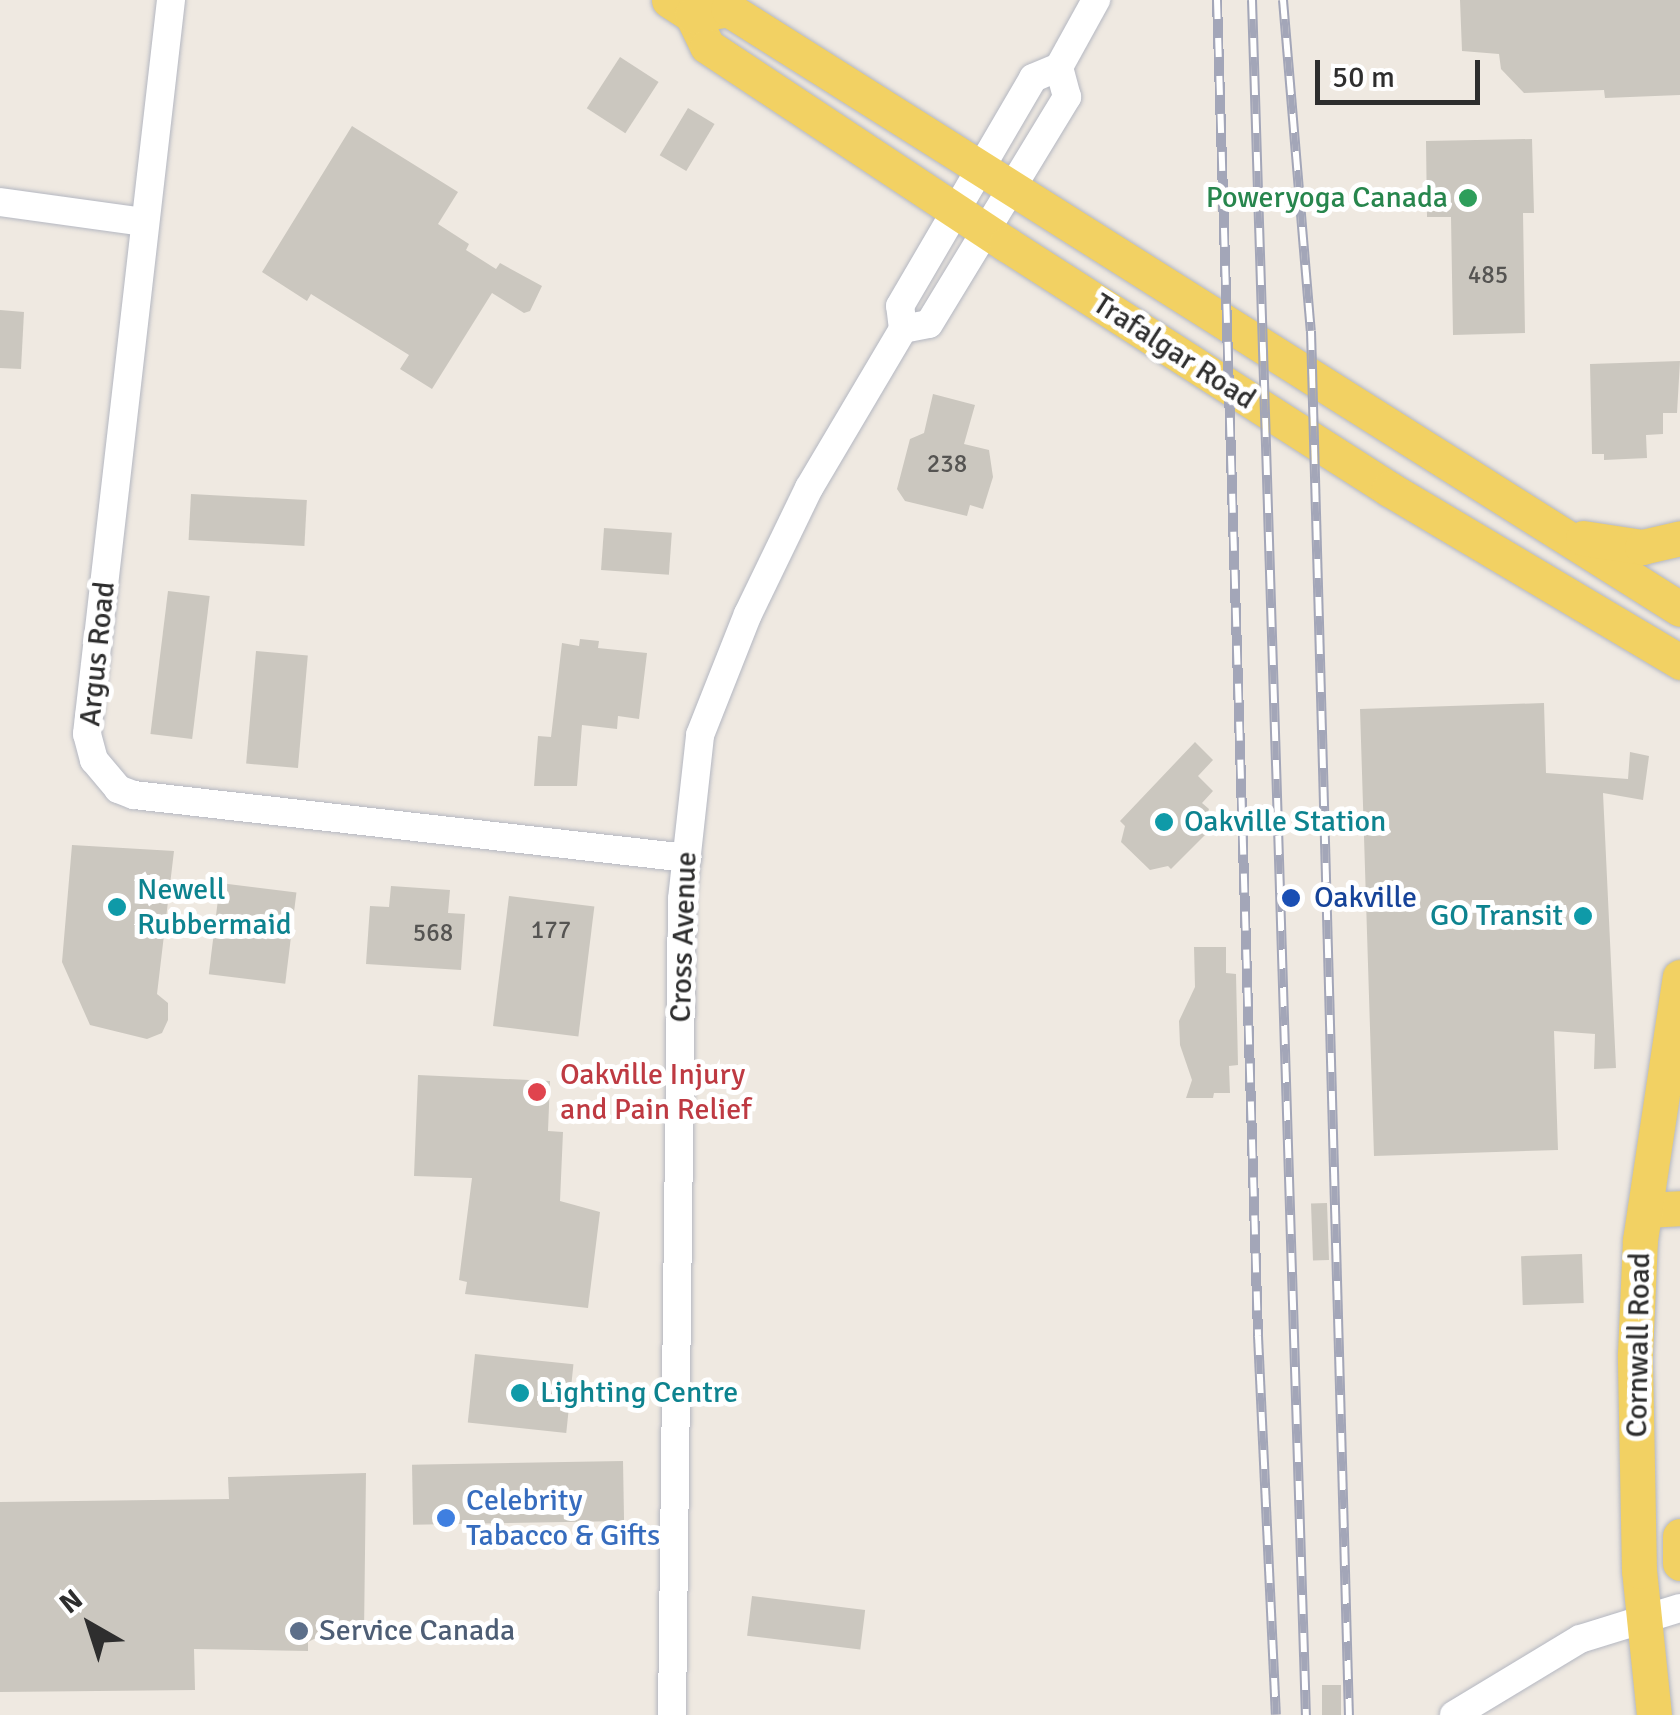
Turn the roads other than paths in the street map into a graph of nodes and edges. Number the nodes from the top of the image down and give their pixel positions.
1 (171, 0) edge
2 (1096, 0) edge
3 (680, 7) edge
4 (1059, 68) junction
5 (981, 166) junction
6 (1012, 186) junction
7 (0, 202) edge
8 (955, 209) junction
9 (144, 222) junction
10 (985, 230) junction
11 (903, 329) junction
12 (1562, 533) junction
13 (1680, 538) edge
14 (1680, 610) edge
15 (1680, 662) edge
16 (687, 858) junction
17 (1680, 976) edge
18 (1662, 1209) edge
19 (1680, 1536) edge
20 (1680, 1563) edge
21 (1680, 1608) edge
22 (1643, 1618) junction
23 (672, 1715) edge
24 (1454, 1715) edge
25 (1654, 1715) edge

1 - 9 street, Argus Road
2 - 4 street
3 - 5 main road, Trafalgar Road
3 - 8 main road, Trafalgar Road
4 - 5 street, Cross Avenue
4 - 6 street, Cross Avenue
5 - 6 main road, Trafalgar Road
5 - 8 street, Cross Avenue
6 - 10 street, Cross Avenue
6 - 12 main road, Trafalgar Road
7 - 9 street
8 - 10 main road, Trafalgar Road
8 - 11 street, Cross Avenue
9 - 16 street, Argus Road
10 - 11 street, Cross Avenue
10 - 15 main road, Trafalgar Road
11 - 16 street, Cross Avenue
12 - 13 main road
12 - 14 main road, Trafalgar Road
16 - 23 street, Cross Avenue
17 - 18 main road, Cornwall Road
18 - 22 main road, Cornwall Road
19 - 20 main road
21 - 22 street
22 - 24 street
22 - 25 main road, Cornwall Road

